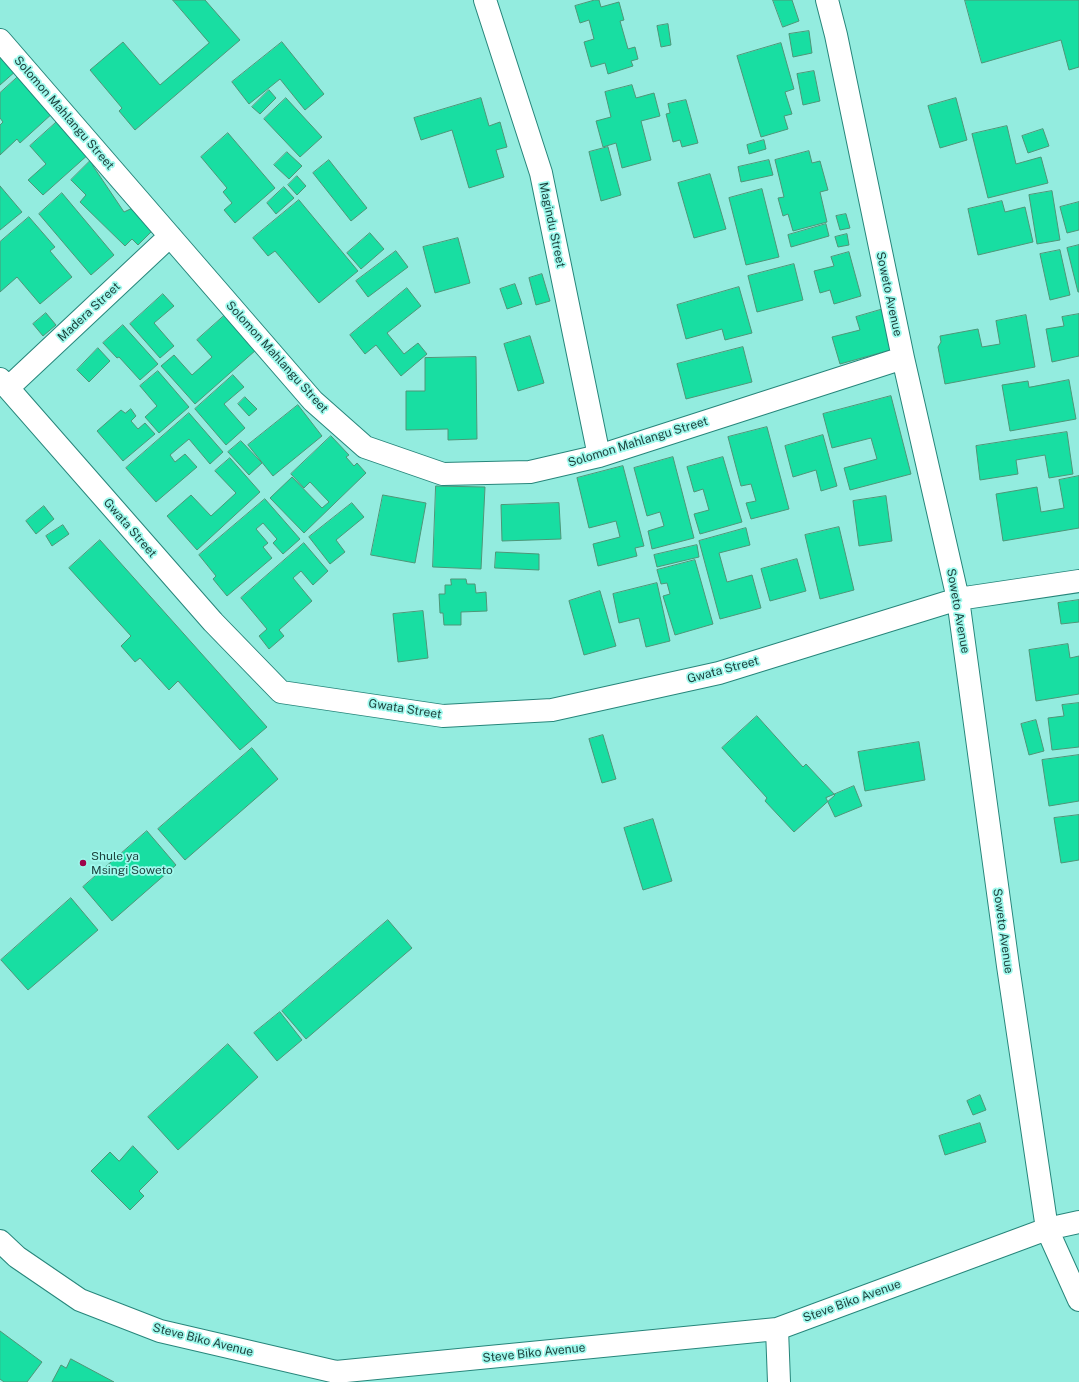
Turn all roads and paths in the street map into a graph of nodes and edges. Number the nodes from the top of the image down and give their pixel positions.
1 (485, 0) edge
2 (827, 0) edge
3 (0, 40) edge
4 (170, 236) junction
5 (903, 358) junction
6 (4, 384) edge
7 (599, 456) junction
8 (1079, 581) edge
9 (958, 599) junction
10 (1079, 1222) edge
11 (1047, 1229) junction
12 (0, 1241) edge
13 (1079, 1300) edge
14 (777, 1329) junction
15 (779, 1382) edge

1 - 7 street, Magindu Street
2 - 5 street, Soweto Avenue
3 - 4 street, Solomon Mahlangu Street
4 - 6 street, Madera Street
4 - 7 street, Solomon Mahlangu Street
5 - 7 street, Solomon Mahlangu Street
5 - 9 street, Soweto Avenue
6 - 9 street, Gwata Street
8 - 9 street, Gwata Street
9 - 11 street, Soweto Avenue
10 - 11 street, Steve Biko Avenue
11 - 13 street, Soweto Avenue
11 - 14 street, Steve Biko Avenue
12 - 14 street, Steve Biko Avenue
14 - 15 street

